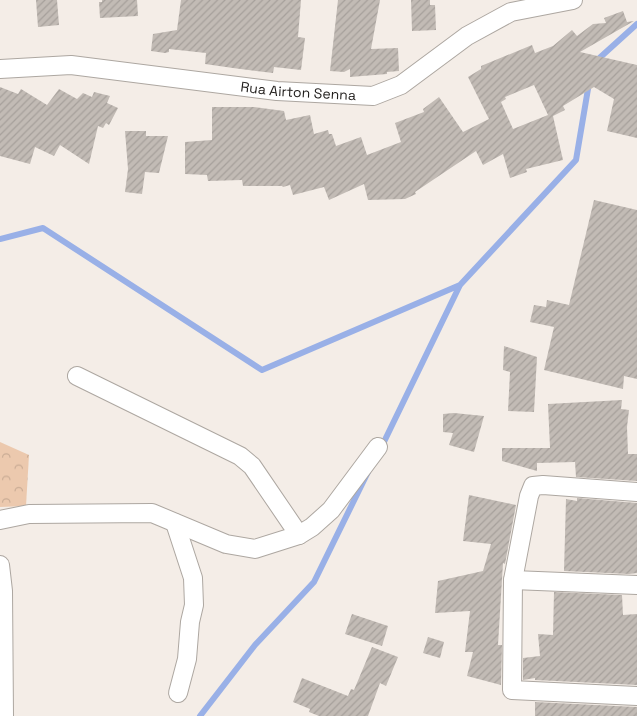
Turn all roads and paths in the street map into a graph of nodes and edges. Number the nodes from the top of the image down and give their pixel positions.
1 (573, 0) edge
2 (0, 69) edge
3 (77, 376) dead end
4 (378, 447) dead end
5 (637, 492) edge
6 (0, 520) edge
7 (175, 523) junction
8 (299, 535) junction
9 (0, 565) edge
10 (513, 580) junction
11 (637, 584) edge
12 (178, 693) dead end
13 (637, 696) edge
14 (4, 716) edge

1 - 2 street, Rua Airton Senna
3 - 8 street
4 - 8 street
5 - 10 street
6 - 7 street
7 - 8 street
7 - 12 street
9 - 14 street
10 - 11 street
10 - 13 street

